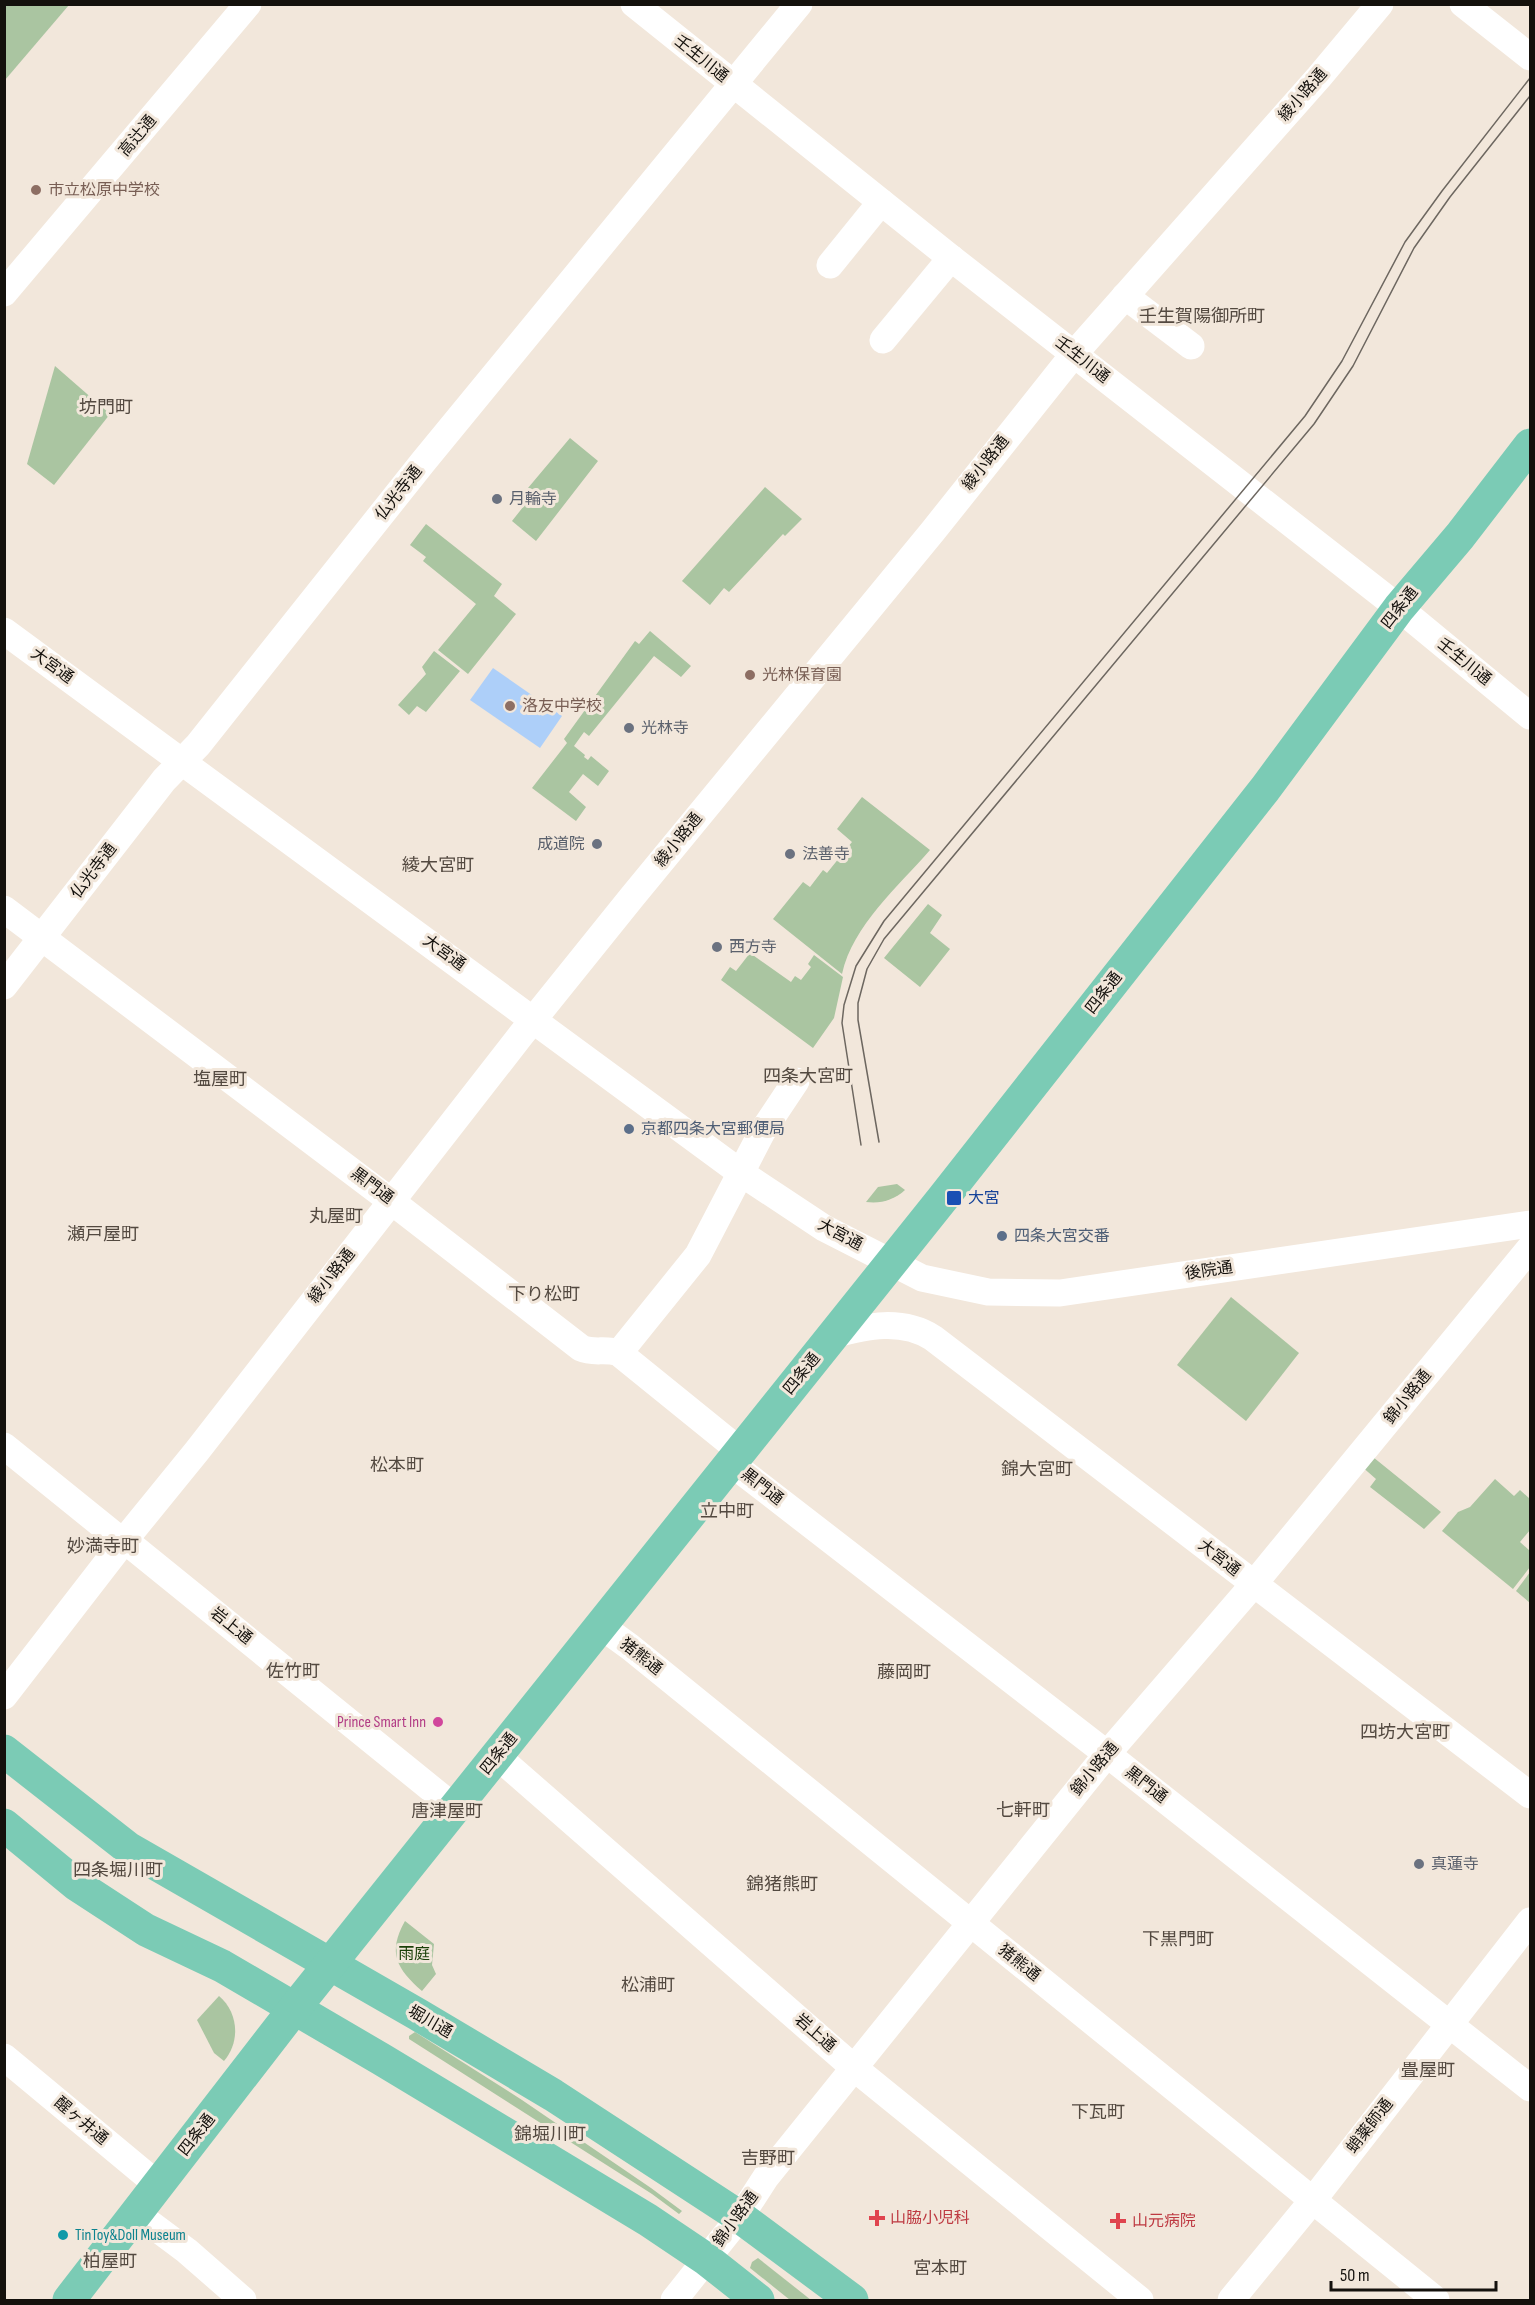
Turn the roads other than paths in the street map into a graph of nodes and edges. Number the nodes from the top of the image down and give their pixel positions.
1 (248, 4) edge
2 (634, 4) edge
3 (799, 4) edge
4 (1380, 4) edge
5 (1463, 4) edge
6 (1530, 57) edge
7 (733, 85) junction
8 (881, 202) junction
9 (951, 258) junction
10 (830, 265) dead end
11 (4, 293) edge
12 (1125, 296) junction
13 (883, 340) dead end
14 (1191, 346) dead end
15 (1074, 354) junction
16 (1530, 445) edge
17 (1399, 608) junction
18 (4, 631) edge
19 (1530, 716) edge
20 (182, 761) junction
21 (4, 909) edge
22 (43, 938) junction
23 (4, 986) edge
24 (534, 1019) junction
25 (796, 1081) dead end
26 (741, 1173) junction
27 (392, 1201) junction
28 (1530, 1224) edge
29 (1530, 1248) edge
30 (892, 1262) junction
31 (833, 1335) junction
32 (619, 1353) junction
33 (4, 1446) edge
34 (736, 1457) junction
35 (123, 1542) junction
36 (1253, 1585) junction
37 (601, 1626) junction
38 (4, 1696) edge
39 (4, 1750) edge
40 (1107, 1754) junction
41 (497, 1756) junction
42 (1530, 1795) edge
43 (455, 1808) junction
44 (4, 1825) edge
45 (1530, 1921) edge
46 (970, 1923) junction
47 (330, 1965) junction
48 (294, 2009) junction
49 (1450, 2024) junction
50 (4, 2057) edge
51 (853, 2067) junction
52 (1530, 2088) edge
53 (158, 2185) junction
54 (1312, 2200) junction
55 (136, 2213) junction
56 (740, 2217) junction
57 (706, 2259) junction
58 (69, 2301) edge
59 (243, 2301) edge
60 (674, 2301) edge
61 (758, 2301) edge
62 (852, 2301) edge
63 (1140, 2301) edge
64 (1231, 2301) edge
65 (1436, 2301) edge

1 - 11 street, 高辻通
2 - 7 street, 壬生川通
3 - 7 street, 仏光寺通
4 - 12 street, 綾小路通
5 - 6 street
7 - 8 street, 壬生川通
7 - 20 street, 仏光寺通
8 - 9 street, 壬生川通
8 - 10 street
9 - 13 street
9 - 15 street, 壬生川通
12 - 14 street
12 - 15 street, 綾小路通
15 - 17 street, 壬生川通
15 - 24 street, 綾小路通
16 - 17 main road, 四条通
17 - 19 street, 壬生川通
17 - 30 main road, 四条通
18 - 20 street, 大宮通
20 - 22 street, 仏光寺通
20 - 24 street, 大宮通
21 - 22 street, 黒門通
22 - 23 street, 仏光寺通
22 - 27 street, 黒門通
24 - 26 street, 大宮通
24 - 27 street, 綾小路通
25 - 26 street
26 - 30 street, 大宮通
26 - 32 street
27 - 32 street, 黒門通
27 - 35 street, 綾小路通
28 - 30 street, 後院通
29 - 36 street, 錦小路通
30 - 31 main road, 四条通
31 - 34 main road, 四条通
31 - 36 street, 大宮通
32 - 34 street, 黒門通
33 - 35 street, 岩上通
34 - 37 main road, 四条通
34 - 40 street, 黒門通
35 - 38 street, 綾小路通
35 - 43 street, 岩上通
36 - 40 street, 錦小路通
36 - 42 street, 大宮通
37 - 41 main road, 四条通
37 - 46 street, 猪熊通
39 - 47 main road, 堀川通
40 - 46 street, 錦小路通
40 - 49 street, 黒門通
41 - 43 main road, 四条通
41 - 51 street, 岩上通
43 - 47 main road, 四条通
44 - 48 main road
45 - 49 street, 蛸薬師通
46 - 51 street, 錦小路通
46 - 54 street, 猪熊通
47 - 48 main road, 四条通
47 - 56 main road, 堀川通
48 - 53 main road, 四条通
48 - 57 main road
49 - 52 street, 黒門通
49 - 54 street, 蛸薬師通
50 - 53 street, 醒ヶ井通
51 - 56 street, 錦小路通
51 - 63 street, 岩上通
53 - 55 main road, 四条通
54 - 64 street, 蛸薬師通
54 - 65 street, 猪熊通
55 - 58 main road, 四条通
55 - 59 street
56 - 57 street, 錦小路通
56 - 62 main road, 堀川通
57 - 60 street, 錦小路通
57 - 61 main road

